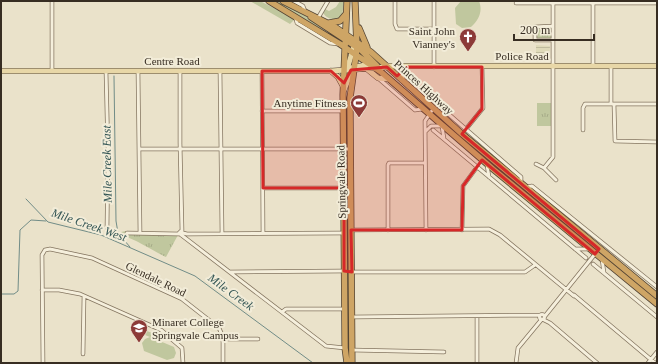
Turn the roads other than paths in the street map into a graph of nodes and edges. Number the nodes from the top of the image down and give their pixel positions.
1 (52, 1) edge
2 (269, 1) edge
3 (283, 1) edge
4 (294, 1) edge
5 (328, 1) edge
6 (347, 1) edge
7 (355, 1) edge
8 (395, 1) edge
9 (434, 1) edge
10 (535, 2) edge
11 (576, 2) edge
12 (616, 2) edge
13 (516, 3) dead end
14 (553, 3) junction
15 (593, 3) junction
16 (657, 3) edge
17 (347, 12) junction
18 (306, 13) junction
19 (318, 18) junction
20 (356, 20) junction
21 (328, 23) junction
22 (553, 26) junction
23 (434, 29) junction
24 (346, 33) junction
25 (553, 40) junction
26 (344, 44) junction
27 (356, 46) junction
28 (371, 52) junction
29 (553, 66) junction
30 (593, 66) junction
31 (611, 66) junction
32 (657, 66) edge
33 (387, 67) junction
34 (407, 67) junction
35 (434, 67) junction
36 (482, 67) junction
37 (375, 68) junction
38 (354, 69) junction
39 (1, 71) edge
40 (52, 71) junction
41 (106, 71) junction
42 (138, 71) junction
43 (180, 71) junction
44 (220, 71) junction
45 (262, 71) junction
46 (331, 71) junction
47 (344, 71) junction
48 (377, 78) junction
49 (389, 80) junction
50 (402, 80) junction
51 (415, 85) dead end
52 (343, 86) junction
53 (343, 95) junction
54 (613, 104) junction
55 (657, 104) edge
56 (422, 109) junction
57 (433, 109) junction
58 (262, 111) junction
59 (343, 111) junction
60 (429, 114) junction
61 (442, 126) junction
62 (466, 129) junction
63 (433, 130) dead end
64 (583, 130) dead end
65 (426, 131) junction
66 (462, 134) junction
67 (445, 140) junction
68 (657, 142) edge
69 (139, 149) junction
70 (180, 149) junction
71 (221, 149) junction
72 (262, 149) junction
73 (343, 149) junction
74 (350, 149) junction
75 (425, 163) junction
76 (487, 164) junction
77 (536, 164) dead end
78 (477, 167) junction
79 (544, 168) junction
80 (489, 177) junction
81 (556, 180) dead end
82 (523, 186) junction
83 (263, 188) junction
84 (344, 188) junction
85 (107, 228) dead end
86 (351, 230) junction
87 (388, 230) junction
88 (426, 230) junction
89 (462, 230) junction
90 (127, 233) dead end
91 (140, 233) junction
92 (181, 233) junction
93 (222, 233) junction
94 (263, 233) junction
95 (344, 233) junction
96 (575, 249) junction
97 (589, 249) junction
98 (599, 249) junction
99 (586, 258) dead end
100 (602, 259) junction
101 (592, 264) dead end
102 (535, 265) junction
103 (242, 271) junction
104 (344, 271) junction
105 (230, 272) junction
106 (352, 272) junction
107 (604, 274) junction
108 (235, 276) junction
109 (657, 287) edge
110 (566, 289) junction
111 (42, 290) junction
112 (84, 296) junction
113 (657, 296) edge
114 (657, 304) edge
115 (345, 309) junction
116 (282, 312) junction
117 (477, 316) junction
118 (352, 317) junction
119 (542, 317) junction
120 (657, 317) edge
121 (223, 338) junction
122 (258, 340) dead end
123 (345, 348) junction
124 (352, 350) junction
125 (444, 352) dead end
126 (657, 352) edge
127 (83, 354) dead end
128 (651, 359) junction
129 (43, 363) edge
130 (183, 363) edge
131 (223, 363) edge
132 (347, 363) edge
133 (352, 363) edge
134 (477, 363) edge
135 (516, 363) edge
136 (597, 363) edge
137 (648, 363) edge
138 (656, 363) edge

1 - 40 street
2 - 26 highway, Princes Highway
3 - 18 highway, Princes Highway
4 - 18 street, Princes Highway
5 - 19 street
6 - 17 highway, Springvale Road
7 - 20 highway, Springvale Road
8 - 23 street
9 - 23 street
10 - 13 street
10 - 14 street
11 - 14 street
11 - 15 street
12 - 15 street
12 - 16 street
14 - 22 street
15 - 30 street
17 - 21 highway
17 - 24 highway, Springvale Road
18 - 19 highway, Princes Highway
18 - 26 highway, Princes Highway
19 - 21 highway, Princes Highway
20 - 27 highway, Springvale Road
20 - 28 highway
21 - 24 highway, Princes Highway
22 - 25 street
22 - 25 street
23 - 35 street
24 - 26 highway, Springvale Road
24 - 27 highway, Princes Highway
25 - 29 street
26 - 27 highway, Princes Highway
26 - 47 highway, Springvale Road
27 - 28 highway, Princes Highway
27 - 37 highway, Princes Highway
27 - 38 highway, Springvale Road
27 - 47 main road
28 - 33 highway, Princes Highway
29 - 30 main road, Police Road
29 - 36 main road, Police Road
29 - 79 street
30 - 31 main road, Police Road
31 - 32 main road, Police Road
31 - 54 street
33 - 34 main road, Police Road
33 - 37 main road, Police Road
33 - 50 highway, Princes Highway
34 - 35 main road, Police Road
34 - 50 main road
35 - 36 main road, Police Road
36 - 62 street
37 - 38 main road, Centre Road
37 - 48 main road
37 - 49 highway, Princes Highway
38 - 47 main road, Centre Road
38 - 53 main road
38 - 74 highway, Springvale Road
39 - 40 main road, Centre Road
40 - 41 main road, Centre Road
41 - 42 main road, Centre Road
41 - 85 street
42 - 43 main road, Centre Road
42 - 69 street
43 - 44 main road, Centre Road
43 - 70 street
44 - 45 main road, Centre Road
44 - 71 street
45 - 46 main road, Centre Road
45 - 58 street
46 - 47 main road, Centre Road
46 - 52 main road
47 - 52 highway, Springvale Road
48 - 49 main road
48 - 56 street, Princes Highway
49 - 56 highway, Princes Highway
50 - 57 highway, Princes Highway
51 - 62 street, Princes Highway
52 - 53 highway, Springvale Road
53 - 59 highway, Springvale Road
54 - 55 street
54 - 64 street
54 - 68 street
56 - 60 highway, Princes Highway
57 - 60 street
57 - 66 highway, Princes Highway
58 - 59 street
58 - 72 street
59 - 73 highway, Springvale Road
60 - 61 highway, Princes Highway
60 - 65 street
61 - 65 street
61 - 67 street, Princes Highway
61 - 76 highway, Princes Highway
62 - 66 street
62 - 82 street, Princes Highway
63 - 67 street
65 - 75 street
66 - 82 highway, Princes Highway
67 - 78 street
69 - 70 street
69 - 91 street
70 - 71 street
70 - 92 street
71 - 72 street
71 - 93 street
72 - 73 street
72 - 83 street
73 - 74 street
73 - 84 highway, Springvale Road
74 - 86 highway, Springvale Road
75 - 87 street
75 - 88 street
76 - 80 street
76 - 97 highway, Princes Highway
77 - 79 street
78 - 80 street
78 - 89 street
79 - 81 street
80 - 96 street
82 - 98 highway, Princes Highway
83 - 84 street
83 - 94 street
84 - 95 highway, Springvale Road
86 - 87 street
86 - 106 highway, Springvale Road
87 - 88 street
88 - 89 street
89 - 102 street
90 - 91 street
91 - 92 street
92 - 93 street
92 - 105 street
93 - 94 street
94 - 95 street
95 - 104 highway, Springvale Road
96 - 97 street
96 - 99 street
97 - 98 highway, Princes Highway
98 - 100 highway, Princes Highway
98 - 109 street, Princes Highway
98 - 110 street
98 - 113 highway, Princes Highway
100 - 107 street
100 - 114 highway, Princes Highway
101 - 107 street
102 - 106 street
102 - 110 street
103 - 104 street
103 - 105 street
103 - 108 street
104 - 106 highway
104 - 115 highway, Springvale Road
105 - 108 street
106 - 118 highway, Springvale Road
107 - 120 street
108 - 116 street
110 - 119 street
110 - 128 street
111 - 112 street
111 - 121 street, Glendale Road
111 - 129 street
112 - 127 street
112 - 130 street
115 - 116 street
115 - 123 highway, Springvale Road
116 - 123 street
117 - 118 street
117 - 119 street
117 - 134 street
118 - 124 highway, Springvale Road
119 - 135 street
119 - 136 street
121 - 122 street
121 - 131 street
123 - 132 highway, Springvale Road
124 - 125 street
124 - 133 highway, Springvale Road
126 - 128 street
128 - 137 street
128 - 138 street

